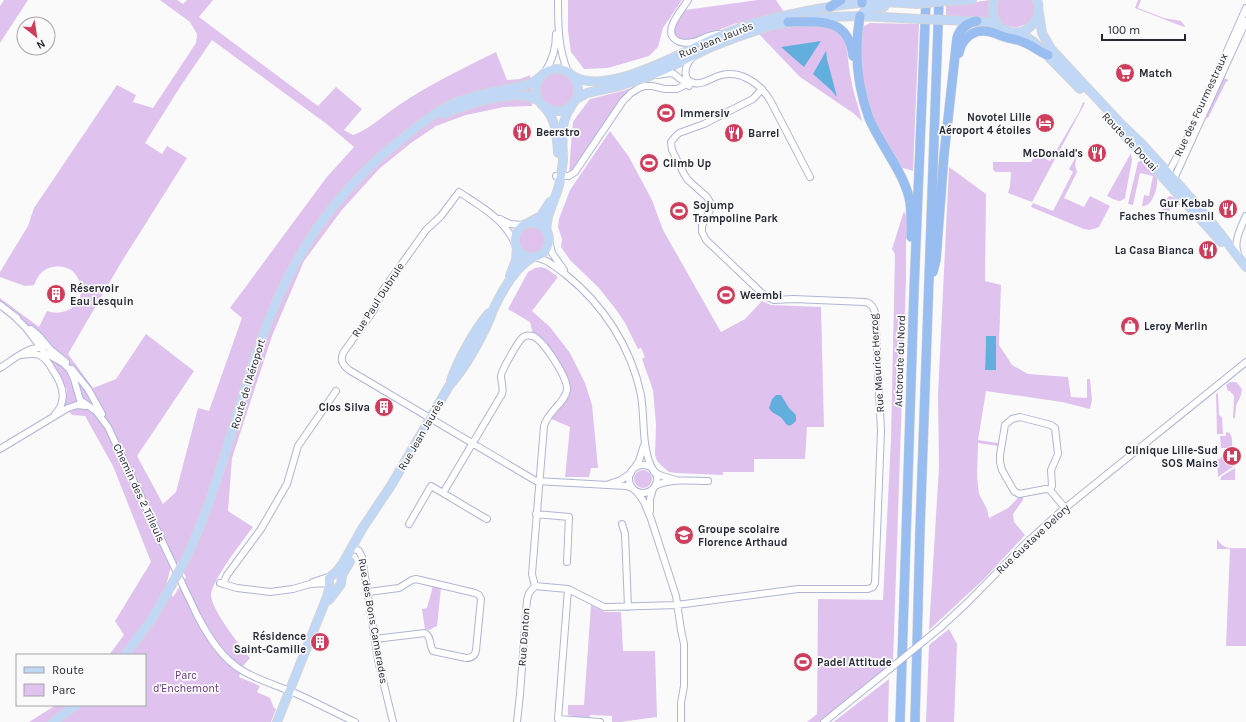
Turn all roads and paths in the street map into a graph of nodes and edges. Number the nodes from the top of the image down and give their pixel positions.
1 (558, 0) edge
2 (688, 0) edge
3 (841, 0) edge
4 (926, 0) edge
5 (946, 0) edge
6 (972, 0) edge
7 (994, 0) edge
8 (1037, 0) edge
9 (862, 2) edge
10 (916, 4) junction
11 (830, 7) junction
12 (1246, 8) edge
13 (558, 13) junction
14 (1038, 14) junction
15 (860, 16) junction
16 (946, 20) joint
17 (976, 21) junction
18 (1246, 21) edge
19 (788, 22) junction
20 (1000, 26) junction
21 (1011, 32) junction
22 (724, 34) junction
23 (696, 55) junction
24 (1048, 55) junction
25 (543, 74) junction
26 (570, 74) junction
27 (653, 75) junction
28 (689, 83) junction
29 (860, 86) junction
30 (762, 88) junction
31 (951, 93) junction
32 (574, 102) junction
33 (541, 104) junction
34 (406, 136) junction
35 (559, 176) junction
36 (1166, 176) junction
37 (810, 178) dead end
38 (1172, 183) junction
39 (494, 216) junction
40 (1246, 216) edge
41 (526, 224) junction
42 (1240, 231) junction
43 (547, 232) junction
44 (1222, 237) junction
45 (549, 242) junction
46 (516, 246) junction
47 (533, 257) junction
48 (1244, 264) edge
49 (574, 282) junction
50 (929, 285) junction
51 (914, 291) junction
52 (503, 292) junction
53 (0, 304) edge
54 (34, 334) junction
55 (41, 348) junction
56 (53, 351) junction
57 (21, 355) junction
58 (1246, 362) edge
59 (0, 368) edge
60 (88, 389) junction
61 (336, 391) dead end
62 (80, 404) junction
63 (430, 418) junction
64 (49, 419) junction
65 (108, 427) junction
66 (645, 435) junction
67 (473, 444) junction
68 (0, 449) edge
69 (632, 471) junction
70 (653, 471) junction
71 (680, 480) junction
72 (708, 481) dead end
73 (540, 482) junction
74 (606, 485) junction
75 (654, 487) junction
76 (634, 490) junction
77 (1050, 490) junction
78 (443, 493) junction
79 (1064, 508) junction
80 (536, 514) junction
81 (487, 519) dead end
82 (651, 519) junction
83 (409, 524) dead end
84 (622, 524) dead end
85 (355, 549) junction
86 (567, 562) dead end
87 (330, 580) junction
88 (340, 583) junction
89 (535, 586) junction
90 (568, 589) junction
91 (368, 592) junction
92 (677, 605) junction
93 (628, 607) junction
94 (316, 624) junction
95 (375, 639) junction
96 (126, 654) edge
97 (288, 691) junction
98 (76, 706) edge
99 (76, 706) edge
100 (341, 719) edge
101 (53, 722) edge
102 (62, 722) edge
103 (277, 722) edge
104 (356, 722) edge
105 (393, 722) edge
106 (517, 722) edge
107 (600, 722) edge
108 (681, 722) edge
109 (824, 722) edge
110 (900, 722) edge
111 (915, 722) edge

1 - 13 street
2 - 22 street
3 - 11 highway
4 - 51 highway, Autoroute du Nord
5 - 6 main road
5 - 10 main road, bridge
5 - 50 highway
7 - 20 main road
8 - 14 main road
9 - 10 main road, Rue Jean Jaurès
9 - 11 main road, Rue Jean Jaurès
9 - 15 main road
10 - 15 main road
11 - 22 main road, Rue Jean Jaurès
12 - 36 street, Rue des Fourmestraux
13 - 25 street
13 - 26 street
14 - 21 main road
14 - 36 main road
15 - 16 main road, Rue Jean Jaurès, bridge
15 - 19 main road, Rue Jean Jaurès
15 - 29 highway
16 - 17 main road, Route de Douai
17 - 20 main road, Route de Douai
17 - 31 highway
18 - 38 street, Rue des Fourmestraux
19 - 23 main road, Rue Jean Jaurès
19 - 29 highway
20 - 21 main road, Route de Douai
21 - 24 main road, Route de Douai
22 - 26 main road, Rue Jean Jaurès
23 - 27 main road, Rue Jean Jaurès
23 - 28 street
24 - 31 highway
24 - 36 main road, Route de Douai
25 - 26 main road
25 - 33 main road
25 - 34 main road, Route de l'Aéroport
26 - 32 main road
27 - 28 street
27 - 32 main road, Rue Jean Jaurès
28 - 30 street
28 - 35 street
29 - 51 highway
30 - 37 street
30 - 92 street, Rue Maurice Herzog
31 - 50 highway
32 - 33 main road
32 - 35 main road
33 - 34 main road, Route de l'Aéroport
33 - 35 main road
34 - 96 main road, Route de l'Aéroport, bridge
35 - 41 main road
35 - 43 main road
36 - 38 main road, Route de Douai
38 - 44 main road
38 - 48 main road, Route de Douai
39 - 41 street, Rue Paul Dubrule
39 - 46 street, Rue Paul Dubrule
39 - 63 street, Rue Paul Dubrule
40 - 42 street
41 - 43 main road
41 - 46 main road
42 - 44 street
42 - 48 street
43 - 45 main road
44 - 48 main road
45 - 47 main road
45 - 49 street
46 - 47 main road
46 - 52 main road, Rue Jean Jaurès
47 - 49 street
47 - 52 main road, Rue Jean Jaurès
49 - 66 street
50 - 111 highway
51 - 110 highway, Autoroute du Nord
52 - 63 main road, Rue Jean Jaurès
53 - 54 street
54 - 55 street
54 - 56 street
55 - 56 street
55 - 57 street
55 - 62 street
56 - 60 street
57 - 59 street
57 - 64 street
58 - 79 street, Rue Gustave Delory
60 - 62 street
60 - 65 street
61 - 87 street
62 - 64 street
62 - 65 street, Chemin des 2 Tilleuls
63 - 67 street
63 - 85 main road, Rue Jean Jaurès
64 - 68 street
65 - 97 street, Chemin des 2 Tilleuls
66 - 69 street
66 - 70 street
67 - 73 street
67 - 73 street
67 - 78 street
69 - 70 street
69 - 74 street
69 - 76 street
70 - 71 street
70 - 75 street
71 - 72 street
71 - 75 street
73 - 74 street
73 - 80 street
74 - 76 street
75 - 76 street
75 - 82 street
76 - 82 street
77 - 77 street
77 - 79 street
78 - 81 street
78 - 83 street
79 - 109 street, Rue Gustave Delory, bridge
80 - 86 street
80 - 89 street
82 - 92 street
84 - 93 street
85 - 87 main road, Rue Jean Jaurès
85 - 88 main road, Rue Jean Jaurès
85 - 91 street, Rue des Bons Camarades
87 - 88 main road
87 - 88 main road
87 - 94 main road, Rue Jean Jaurès
88 - 94 main road, Rue Jean Jaurès
89 - 90 street
89 - 106 street, Rue Danton
90 - 93 street
90 - 107 street
91 - 95 street, Rue des Bons Camarades
91 - 95 street
92 - 93 street
92 - 108 street
94 - 97 main road, Rue Jean Jaurès
95 - 105 street, Rue des Bons Camarades
97 - 100 street
97 - 103 main road, Rue Jean Jaurès
98 - 101 main road
99 - 102 main road
100 - 104 street

